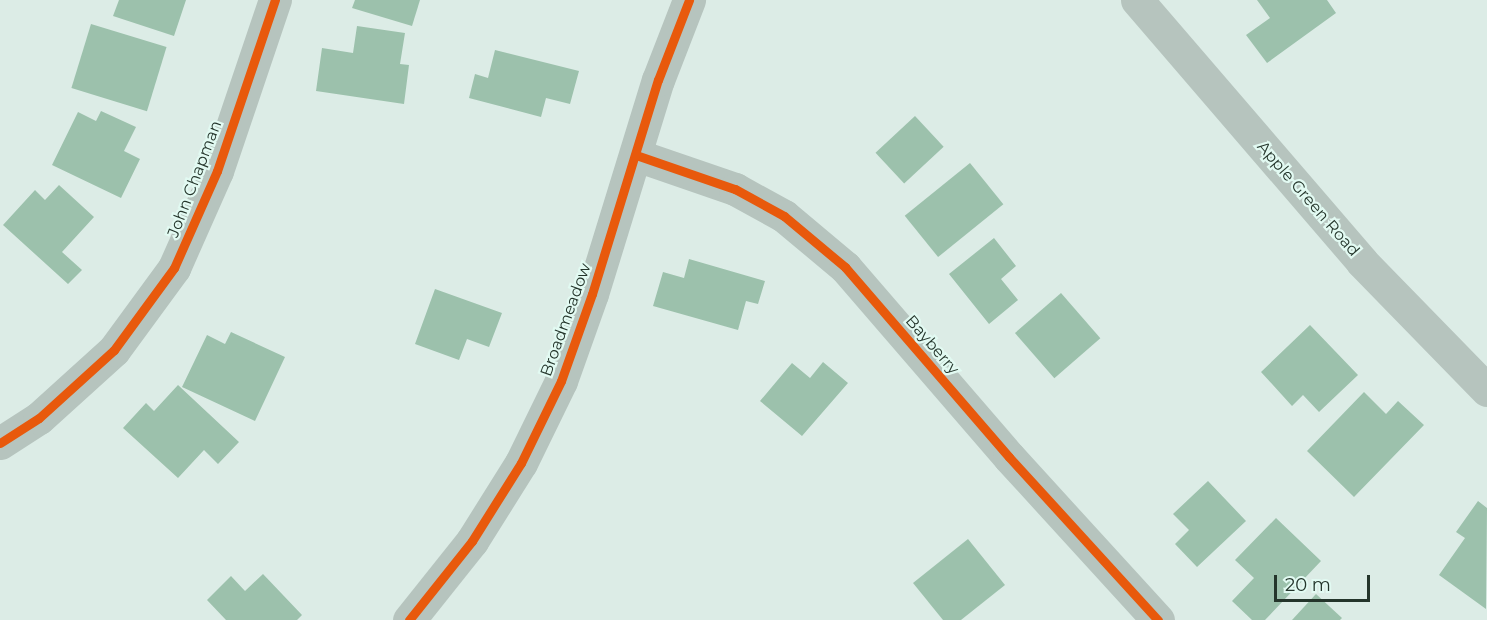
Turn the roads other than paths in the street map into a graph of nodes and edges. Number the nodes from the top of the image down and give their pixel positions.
1 (275, 0) edge
2 (689, 0) edge
3 (1144, 2) edge
4 (636, 155) junction
5 (1487, 390) edge
6 (0, 442) edge
7 (409, 620) edge
8 (1158, 620) edge

1 - 6 street, John Chapman
2 - 4 street, Broadmeadow
3 - 5 street, Apple Green Road
4 - 7 street, Broadmeadow
4 - 8 street, Bayberry

